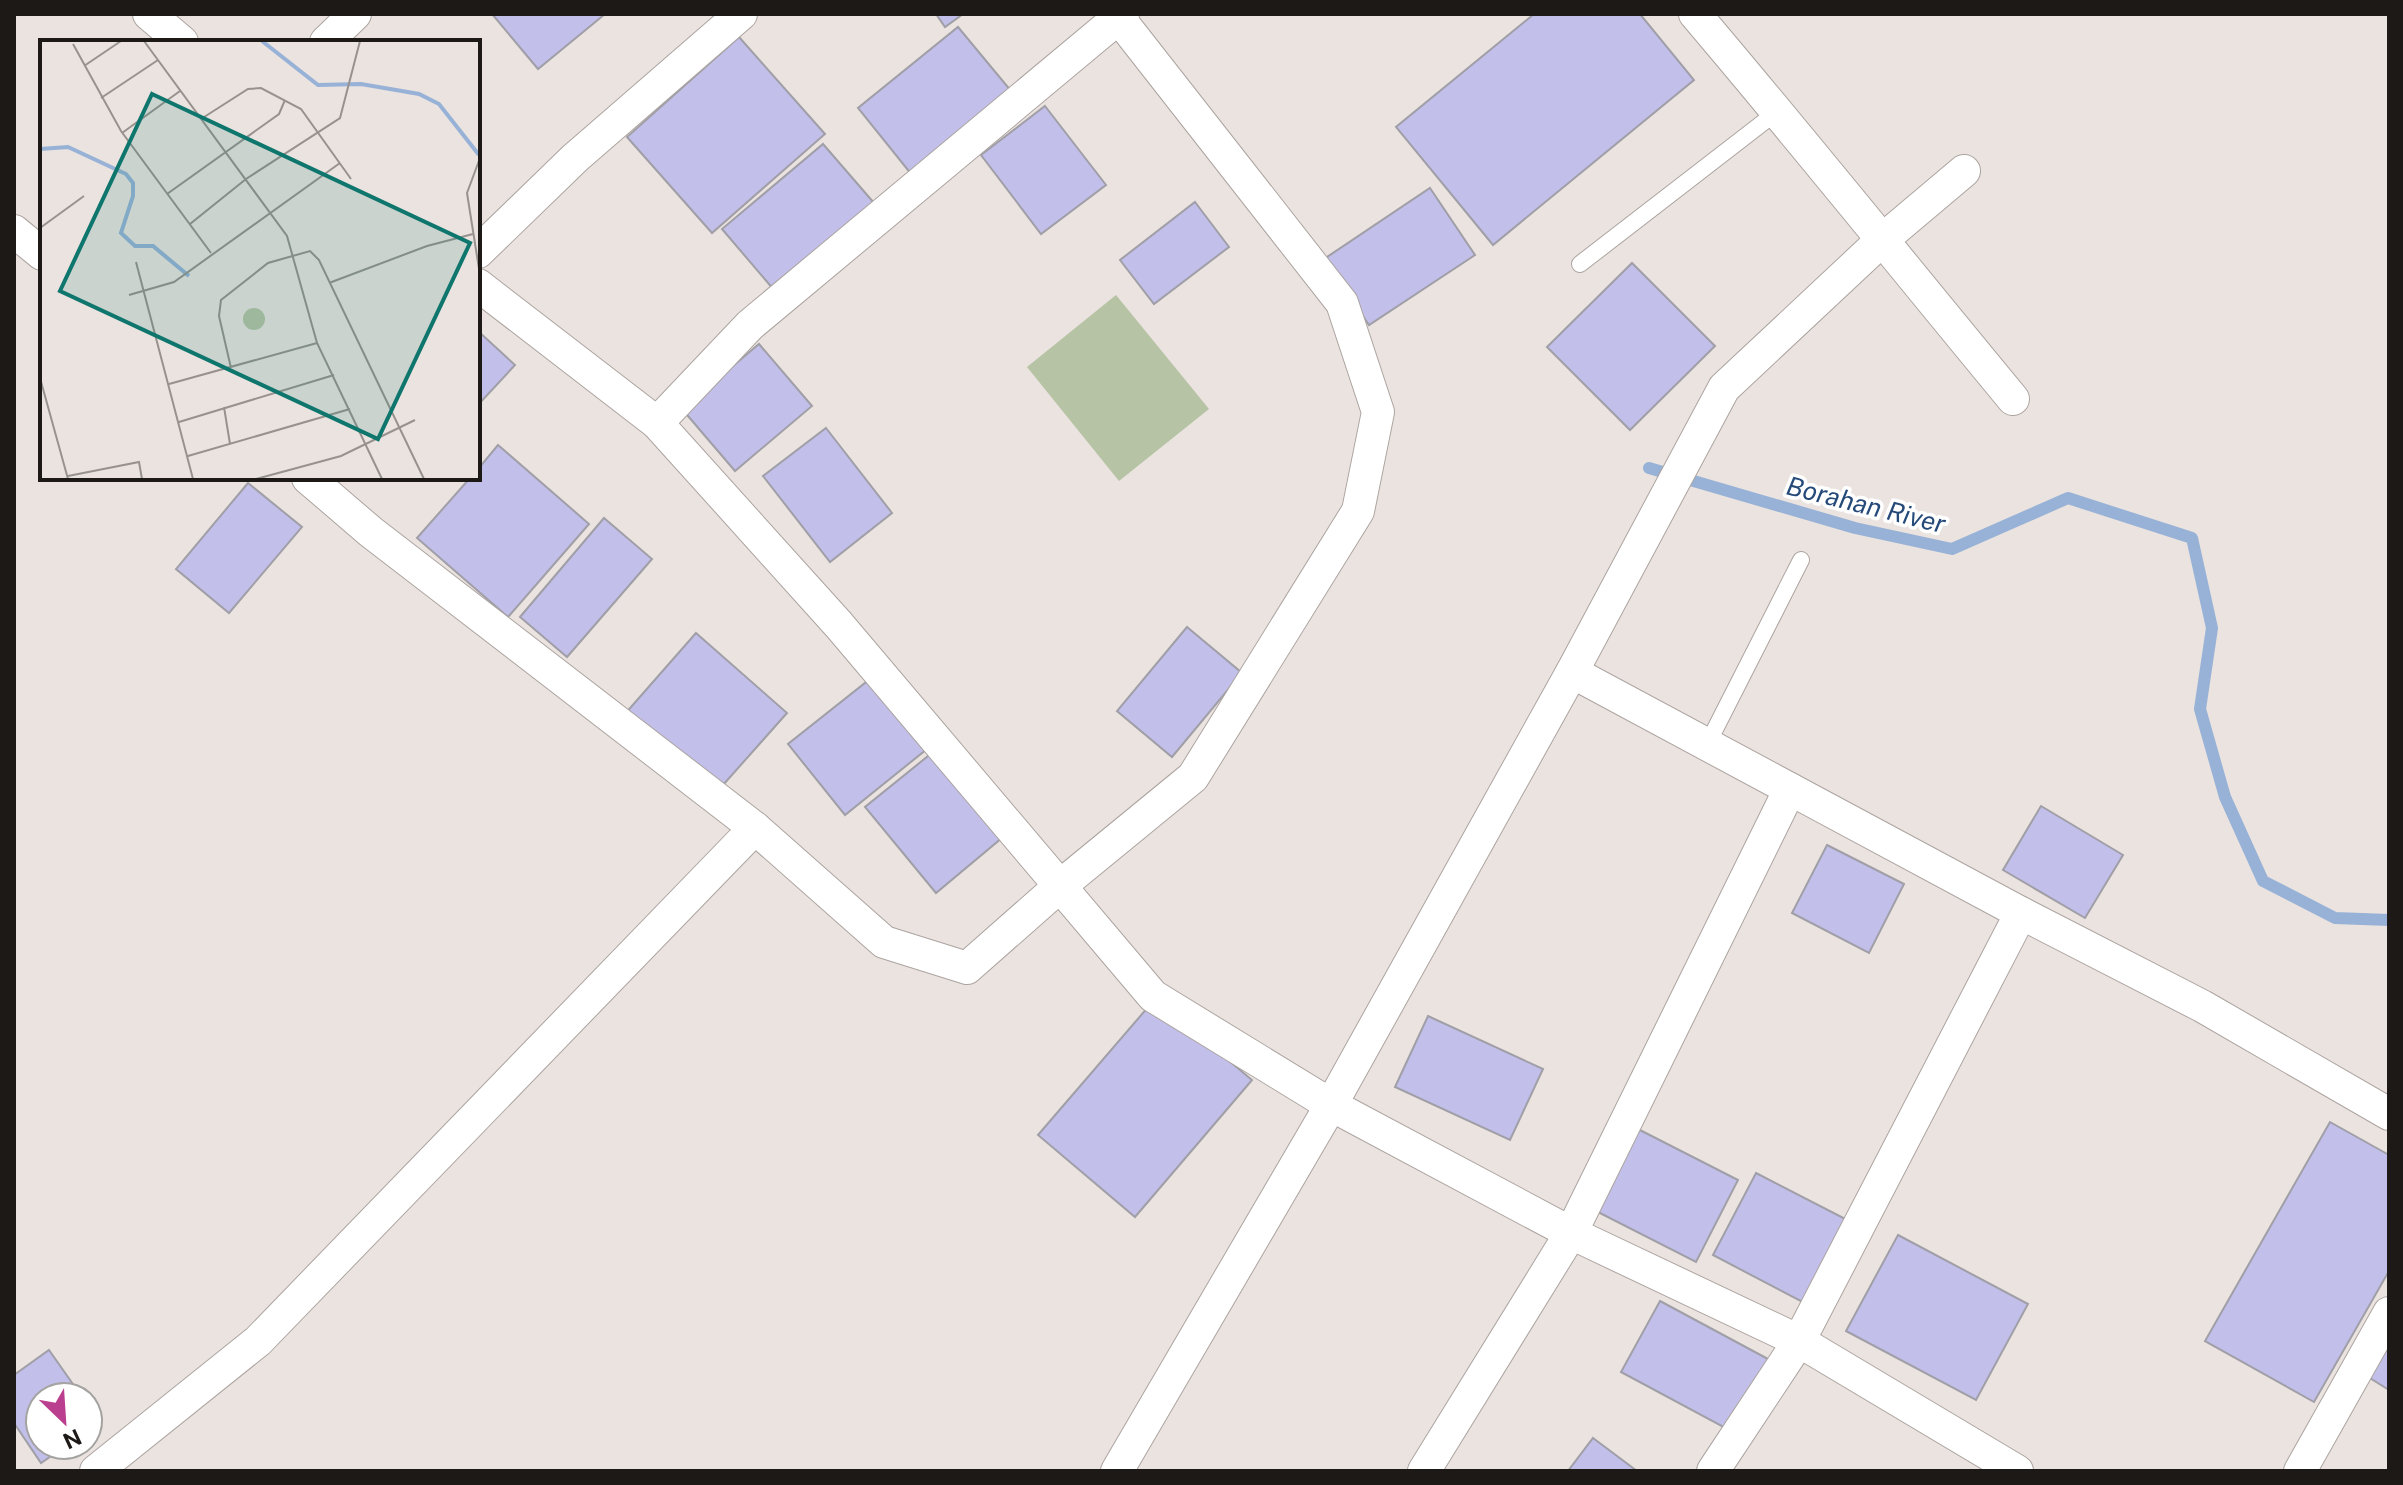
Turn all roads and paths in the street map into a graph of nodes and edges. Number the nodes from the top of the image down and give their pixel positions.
1 (149, 14) edge
2 (355, 14) edge
3 (741, 14) edge
4 (1695, 14) edge
5 (1120, 16) edge
6 (180, 40) edge
7 (328, 40) edge
8 (1778, 111) junction
9 (1964, 171) dead end
10 (14, 231) edge
11 (1881, 241) junction
12 (480, 250) edge
13 (40, 252) edge
14 (1580, 264) dead end
15 (480, 287) edge
16 (2013, 399) dead end
17 (657, 423) junction
18 (310, 480) edge
19 (1801, 560) dead end
20 (1572, 672) junction
21 (1707, 745) junction
22 (1790, 789) junction
23 (755, 828) junction
24 (1060, 886) junction
25 (2021, 913) junction
26 (1331, 1105) junction
27 (2389, 1114) edge
28 (1571, 1233) junction
29 (2389, 1313) edge
30 (1799, 1341) junction
31 (96, 1471) edge
32 (1117, 1471) edge
33 (1424, 1471) edge
34 (1713, 1471) edge
35 (2017, 1471) edge
36 (2300, 1471) edge

1 - 6 street
2 - 7 street
3 - 12 street
4 - 8 street
5 - 17 street
5 - 24 street
8 - 11 street
8 - 14 lane
9 - 11 street
10 - 13 street
11 - 16 street
11 - 20 street
15 - 17 street
17 - 24 street
18 - 23 street
19 - 21 lane
20 - 21 street
20 - 26 street
21 - 22 street
22 - 25 street
22 - 28 street
23 - 24 street
23 - 31 street
24 - 26 street
25 - 27 street
25 - 30 street
26 - 28 street
26 - 32 street
28 - 30 street
28 - 33 street
29 - 36 street
30 - 34 street
30 - 35 street

